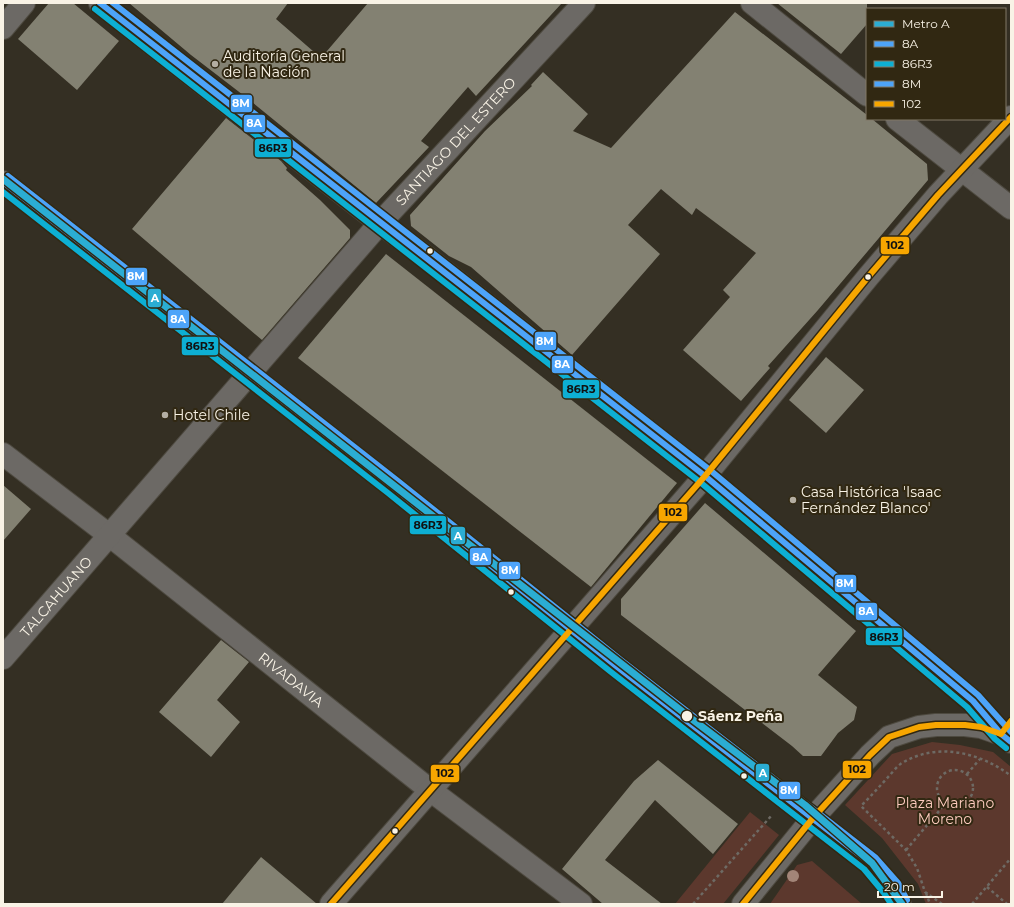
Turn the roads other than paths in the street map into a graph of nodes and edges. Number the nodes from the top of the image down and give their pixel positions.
1 (24, 3) edge
2 (100, 3) edge
3 (584, 3) edge
4 (752, 3) edge
5 (3, 28) edge
6 (866, 94) edge
7 (1011, 117) edge
8 (898, 120) edge
9 (961, 170) junction
10 (3, 182) edge
11 (1011, 208) edge
12 (380, 223) junction
13 (249, 373) junction
14 (3, 454) edge
15 (704, 476) junction
16 (109, 535) junction
17 (570, 630) junction
18 (3, 658) edge
19 (1008, 732) edge
20 (430, 790) junction
21 (813, 818) junction
22 (331, 904) edge
23 (581, 904) edge
24 (743, 904) edge
25 (900, 904) edge

1 - 5 street
2 - 12 street
3 - 12 street, SANTIAGO DEL ESTERO
4 - 6 street
7 - 9 street
8 - 9 street
9 - 11 street
9 - 15 street
10 - 13 main road
12 - 13 street, SANTIAGO DEL ESTERO
12 - 15 street
13 - 16 street, SANTIAGO DEL ESTERO
13 - 17 main road
14 - 16 street, RIVADAVIA
15 - 17 street
15 - 19 street
16 - 18 street, TALCAHUANO
16 - 20 street, RIVADAVIA
17 - 20 street
17 - 21 main road
19 - 21 street
20 - 22 street
20 - 23 street, RIVADAVIA
21 - 24 street
21 - 25 main road

